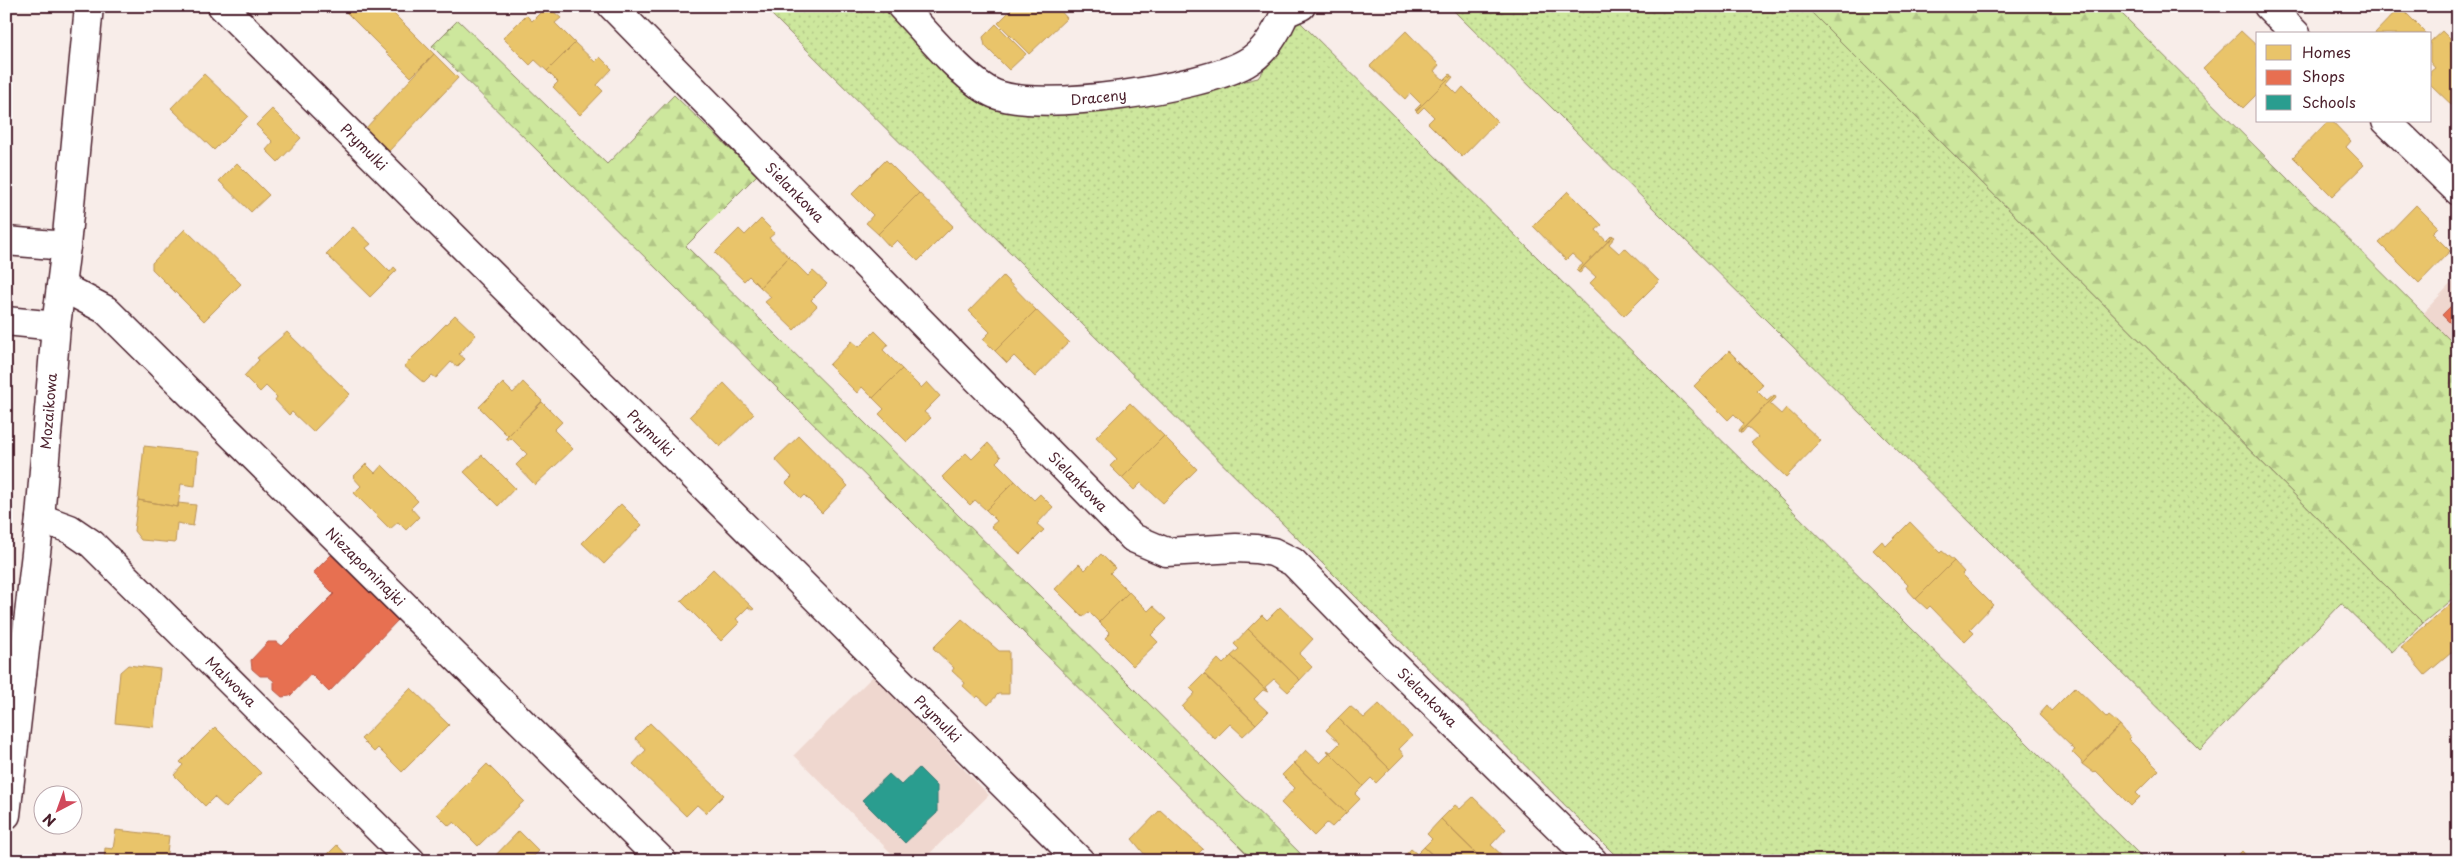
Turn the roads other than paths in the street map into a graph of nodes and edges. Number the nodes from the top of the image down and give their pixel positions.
1 (89, 6) edge
2 (222, 6) edge
3 (612, 6) edge
4 (901, 6) edge
5 (2268, 6) edge
6 (1288, 9) edge
7 (2294, 32) edge
8 (2387, 122) edge
9 (2458, 191) edge
10 (6, 241) edge
11 (66, 246) junction
12 (61, 286) junction
13 (6, 321) edge
14 (56, 326) junction
15 (40, 518) junction
16 (14, 691) edge
17 (6, 814) edge
18 (411, 861) edge
19 (662, 861) edge
20 (1080, 861) edge
21 (1593, 861) edge

1 - 11 street, Mozaikowa
2 - 20 street, Prymulki
3 - 21 street, Sielankowa
4 - 6 street, Draceny
5 - 7 street
8 - 9 street
10 - 11 street
11 - 12 street, Mozaikowa
12 - 14 street, Mozaikowa
12 - 19 street, Niezapominajki
13 - 14 street
14 - 15 street, Mozaikowa
15 - 16 street, Mozaikowa
15 - 18 street, Malwowa
16 - 17 street, Mozaikowa

